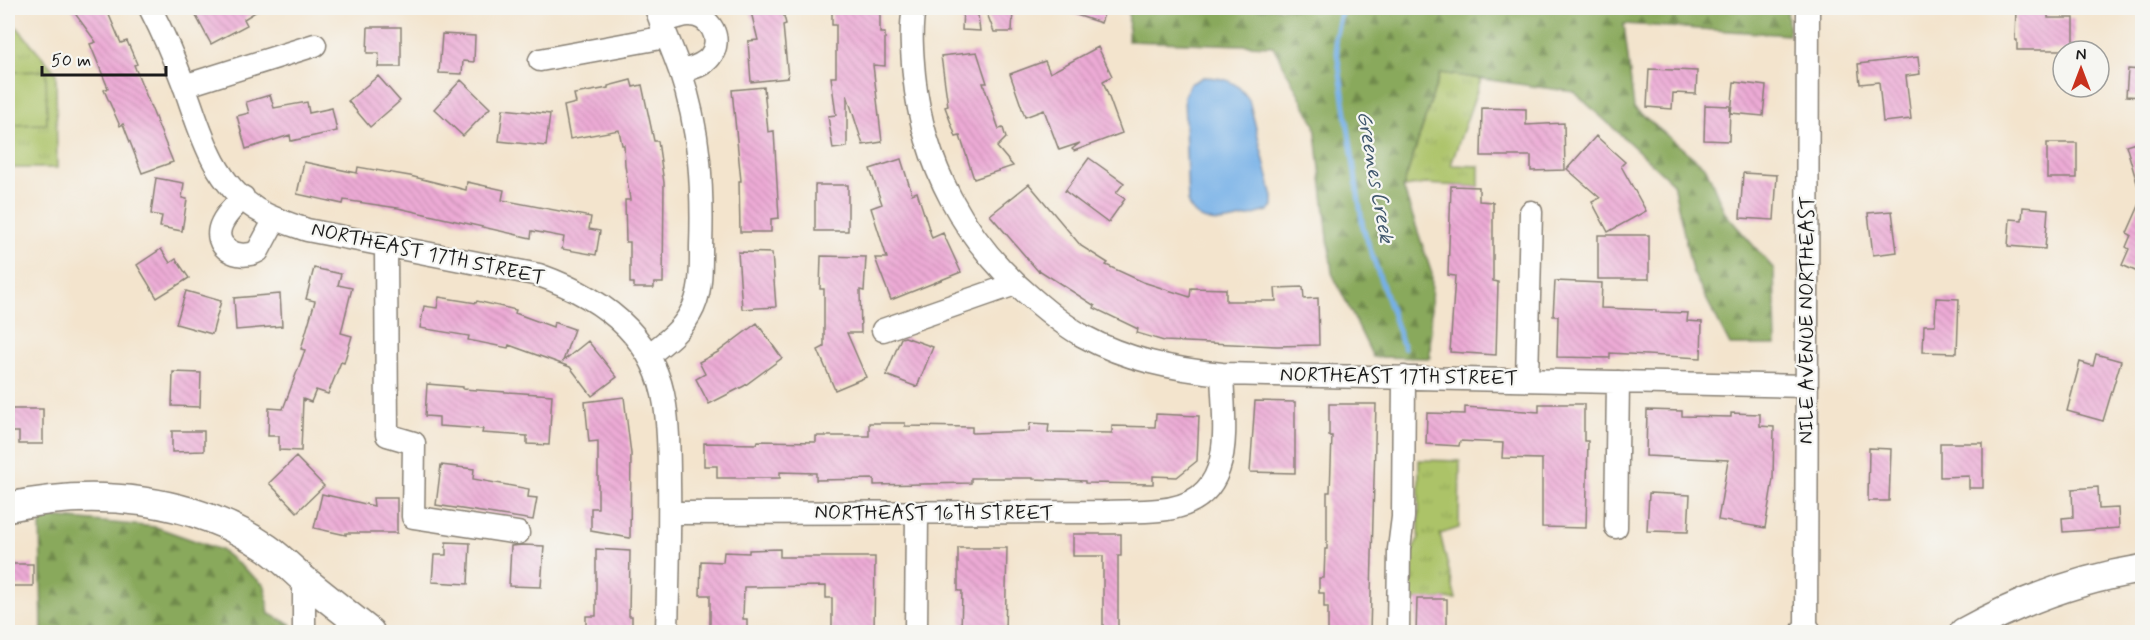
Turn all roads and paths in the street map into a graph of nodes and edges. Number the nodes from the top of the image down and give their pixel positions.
1 (150, 8) edge
2 (914, 8) edge
3 (1808, 8) edge
4 (661, 22) edge
5 (315, 45) dead end
6 (540, 60) dead end
7 (681, 72) junction
8 (184, 86) junction
9 (249, 202) junction
10 (1531, 212) dead end
11 (275, 219) junction
12 (386, 247) junction
13 (1015, 285) junction
14 (883, 330) dead end
15 (649, 356) junction
16 (1222, 374) junction
17 (1404, 377) junction
18 (1527, 380) junction
19 (1618, 382) junction
20 (1807, 386) junction
21 (8, 507) edge
22 (670, 513) junction
23 (917, 513) junction
24 (1616, 527) dead end
25 (518, 534) dead end
26 (2142, 569) edge
27 (304, 579) junction
28 (1807, 632) edge
29 (304, 633) edge
30 (370, 633) edge
31 (667, 633) edge
32 (916, 633) edge
33 (1398, 633) edge
34 (1964, 633) edge

1 - 8 street, NORTHEAST 17TH STREET
2 - 13 street, NORTHEAST 17TH STREET
3 - 20 street, NILE AVENUE NORTHEAST
4 - 6 street
4 - 7 street
4 - 7 street
5 - 8 street
7 - 15 street
8 - 9 street, NORTHEAST 17TH STREET
9 - 11 street, NORTHEAST 17TH STREET
9 - 11 street
10 - 18 street
11 - 12 street, NORTHEAST 17TH STREET
12 - 15 street, NORTHEAST 17TH STREET
12 - 25 street
13 - 14 street
13 - 16 street, NORTHEAST 17TH STREET
15 - 22 street, NORTHEAST 17TH STREET
16 - 17 street, NORTHEAST 17TH STREET
16 - 23 street, NORTHEAST 16TH STREET
17 - 18 street, NORTHEAST 17TH STREET
17 - 33 street
18 - 19 street, NORTHEAST 17TH STREET
19 - 20 street, NORTHEAST 17TH STREET
19 - 24 street
20 - 28 street, NILE AVENUE NORTHEAST
21 - 27 main road
22 - 23 street, NORTHEAST 16TH STREET
22 - 31 street, NORTHEAST 17TH STREET
23 - 32 street
26 - 34 main road
27 - 29 street
27 - 30 main road

